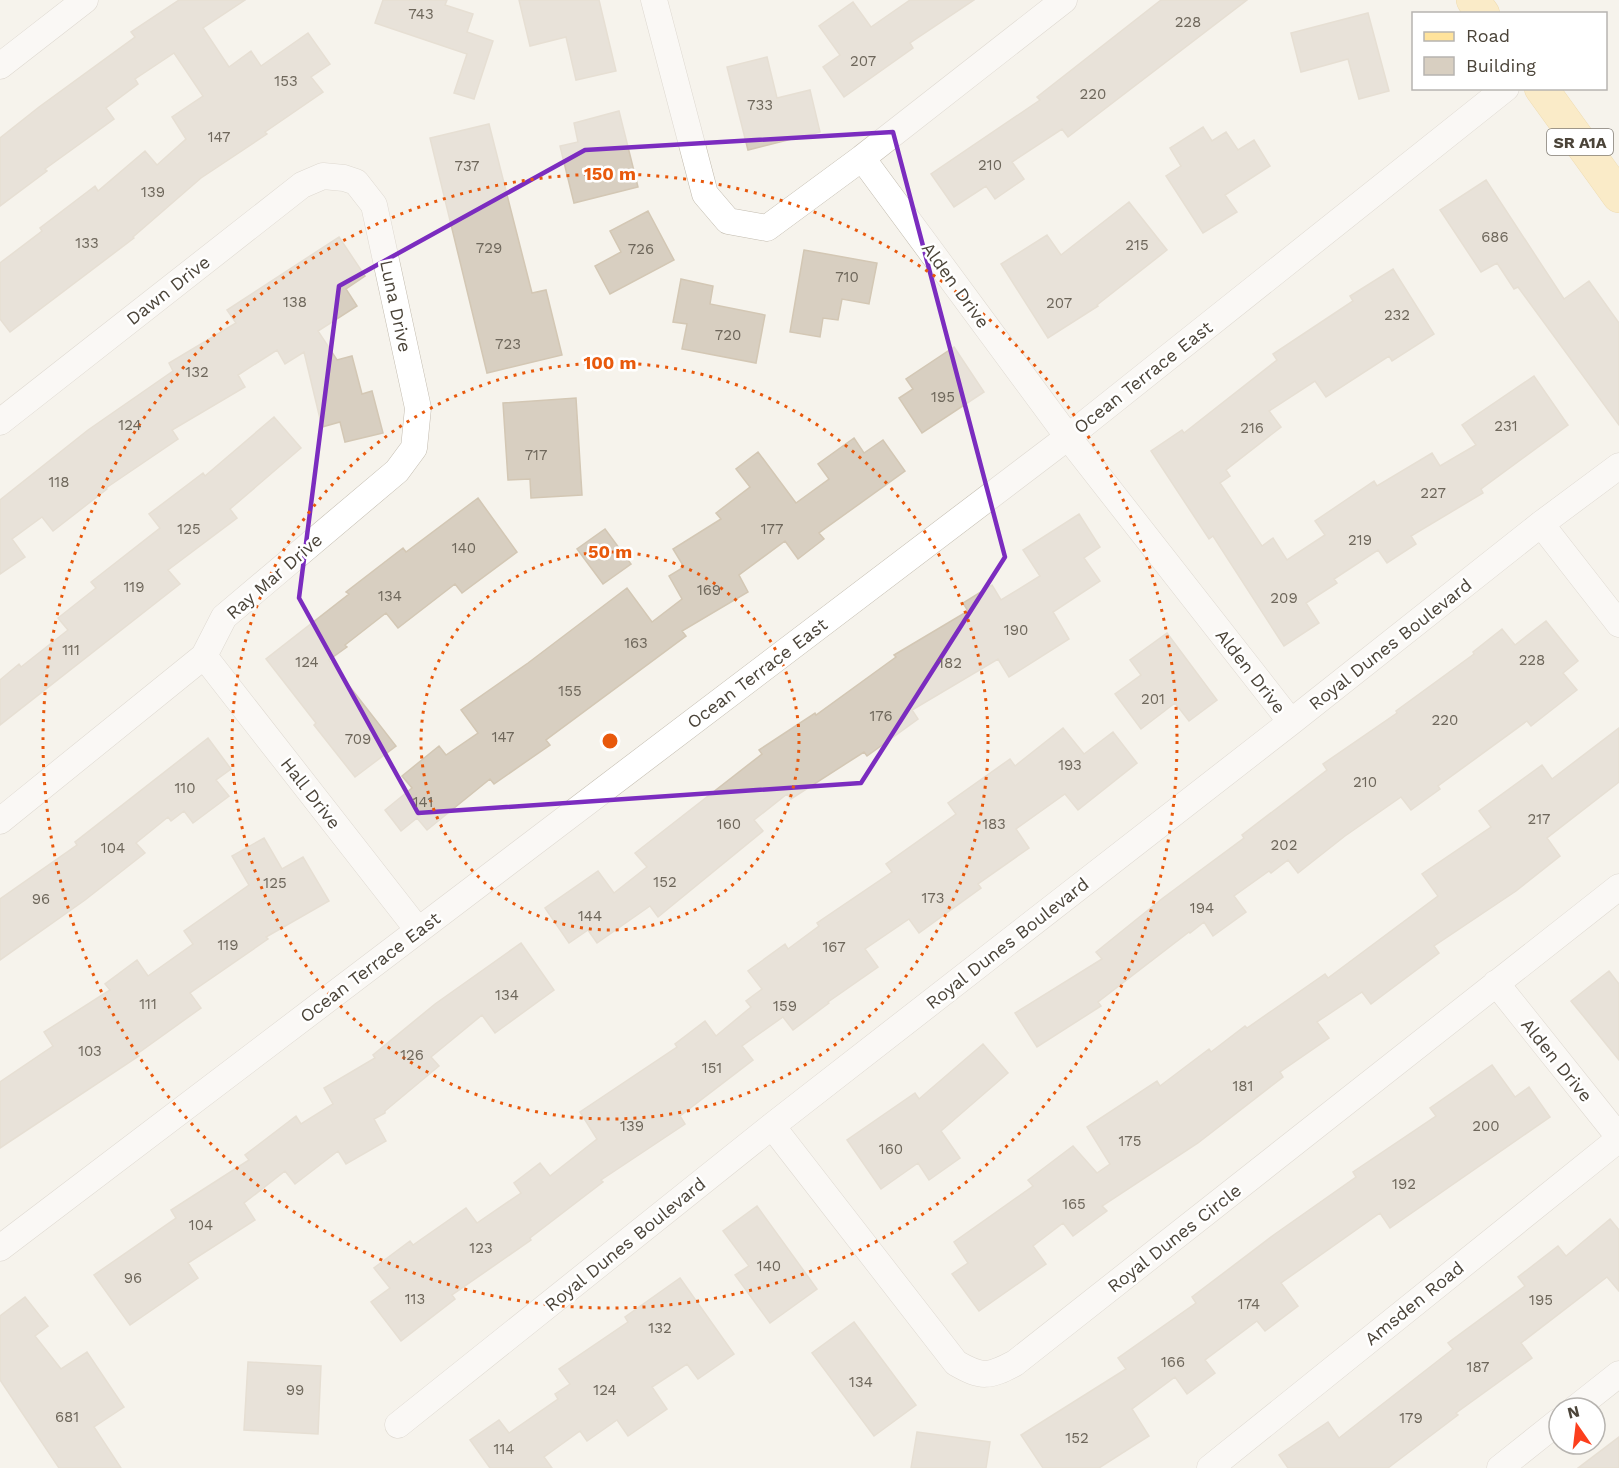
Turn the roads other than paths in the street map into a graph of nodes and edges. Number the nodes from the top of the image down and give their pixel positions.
1 (85, 0) edge
2 (654, 0) edge
3 (1064, 0) edge
4 (0, 66) edge
5 (1503, 90) edge
6 (1541, 90) edge
7 (862, 158) junction
8 (344, 178) joint
9 (1619, 196) edge
10 (0, 422) edge
11 (1068, 437) junction
12 (414, 448) joint
13 (1619, 466) edge
14 (1541, 524) junction
15 (1619, 624) edge
16 (204, 656) junction
17 (1291, 722) junction
18 (0, 821) edge
19 (1619, 887) edge
20 (418, 930) junction
21 (1496, 983) junction
22 (772, 1126) junction
23 (1619, 1138) edge
24 (0, 1248) edge
25 (1619, 1374) edge
26 (1591, 1396) edge
27 (398, 1425) dead end
28 (1547, 1431) edge
29 (1210, 1468) edge
30 (1500, 1468) edge

1 - 4 street
2 - 7 street
3 - 7 street
5 - 11 street, Ocean Terrace East
6 - 9 main road, SR A1A
7 - 11 street, Alden Drive
8 - 10 street, Dawn Drive
8 - 12 street, Luna Drive
11 - 17 street, Alden Drive
11 - 20 street, Ocean Terrace East
12 - 16 street, Ray Mar Drive
13 - 14 street, Royal Dunes Boulevard
14 - 15 street
14 - 17 street, Royal Dunes Boulevard
16 - 18 street, Ray Mar Drive
16 - 20 street, Hall Drive
17 - 22 street, Royal Dunes Boulevard
19 - 21 street, Royal Dunes Circle
20 - 24 street, Ocean Terrace East
21 - 22 street, Royal Dunes Circle
21 - 23 street, Alden Drive
22 - 27 street, Royal Dunes Boulevard
23 - 29 street, Amsden Road
25 - 26 street
28 - 30 street

